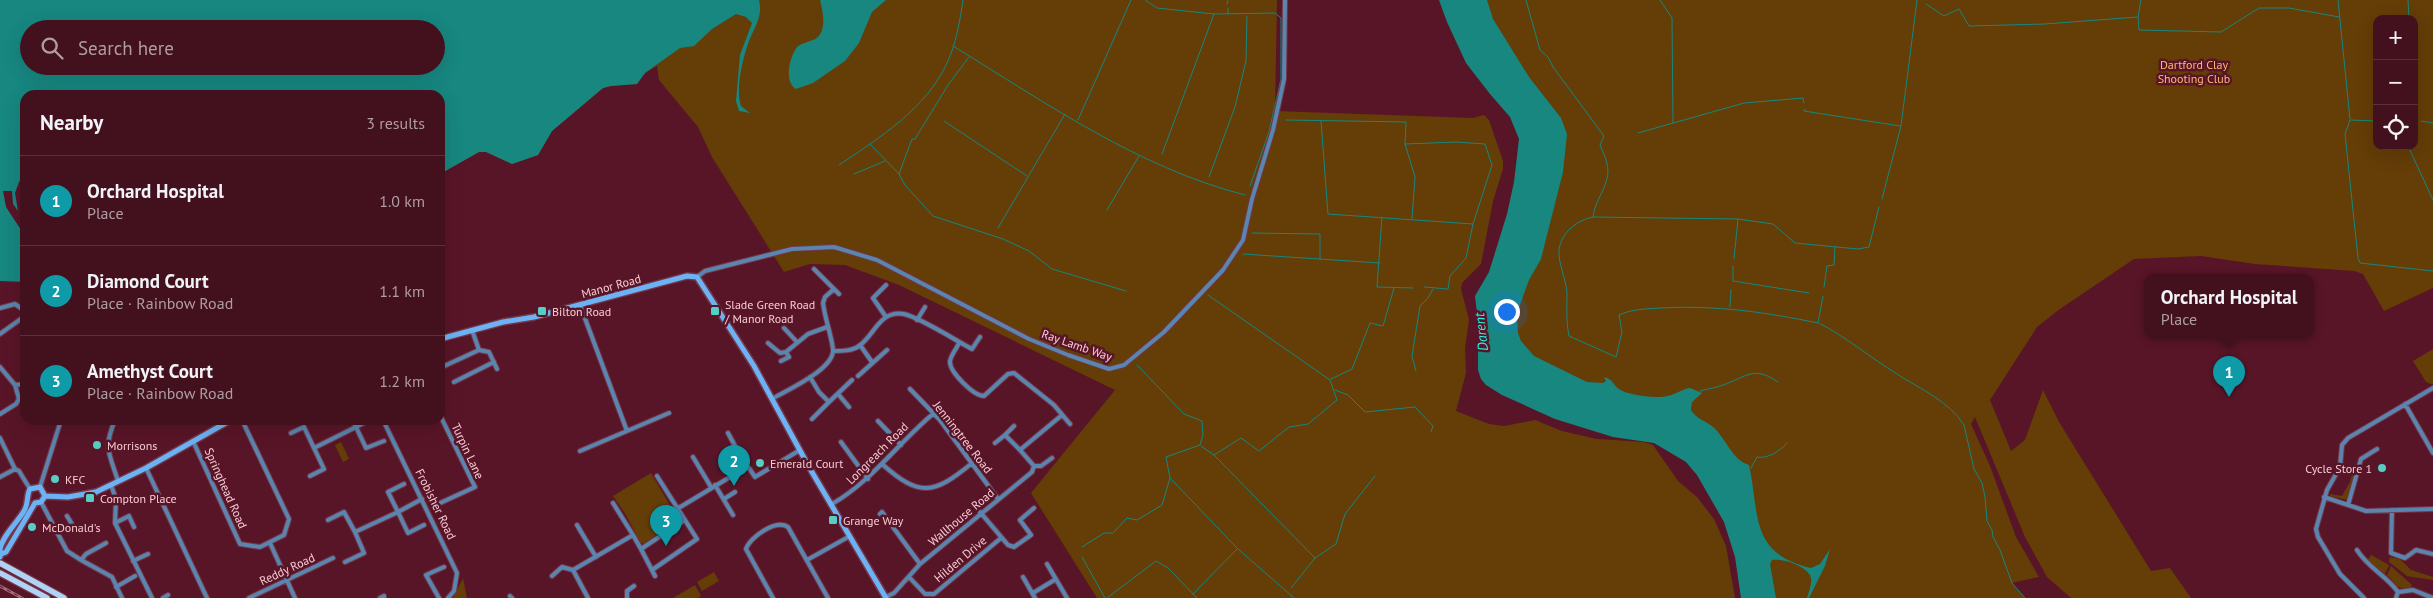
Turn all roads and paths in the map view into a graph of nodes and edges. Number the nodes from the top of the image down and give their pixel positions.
1 (1285, 0) edge
2 (766, 255) joint
3 (814, 269) dead end
4 (697, 277) junction
5 (886, 285) dead end
6 (834, 289) junction
7 (839, 294) dead end
8 (580, 305) junction
9 (925, 307) dead end
10 (0, 308) edge
11 (20, 308) edge
12 (886, 317) junction
13 (20, 320) edge
14 (917, 320) junction
15 (784, 328) dead end
16 (827, 328) junction
17 (472, 330) junction
18 (0, 334) edge
19 (980, 337) dead end
20 (445, 338) edge
21 (797, 342) junction
22 (768, 343) dead end
23 (959, 343) junction
24 (860, 345) junction
25 (479, 350) junction
26 (887, 350) dead end
27 (833, 351) junction
28 (786, 352) junction
29 (781, 361) dead end
30 (494, 362) junction
31 (872, 362) junction
32 (0, 366) edge
33 (445, 366) edge
34 (496, 369) dead end
35 (858, 376) dead end
36 (810, 377) junction
37 (852, 380) dead end
38 (454, 382) dead end
39 (15, 384) junction
40 (20, 384) edge
41 (2433, 388) edge
42 (18, 390) joint
43 (910, 390) dead end
44 (838, 394) junction
45 (772, 399) junction
46 (829, 402) junction
47 (2405, 404) junction
48 (849, 406) dead end
49 (669, 413) dead end
50 (934, 413) junction
51 (0, 414) edge
52 (1062, 415) junction
53 (812, 419) dead end
54 (878, 421) dead end
55 (1070, 424) dead end
56 (59, 425) edge
57 (113, 425) edge
58 (222, 425) edge
59 (244, 425) edge
60 (354, 425) edge
61 (361, 425) edge
62 (385, 425) edge
63 (445, 425) edge
64 (1014, 426) dead end
65 (356, 428) junction
66 (627, 431) junction
67 (291, 433) dead end
68 (728, 433) dead end
69 (1005, 435) junction
70 (0, 438) edge
71 (384, 440) dead end
72 (194, 441) junction
73 (841, 442) dead end
74 (995, 443) dead end
75 (901, 445) junction
76 (314, 448) junction
77 (2377, 449) dead end
78 (800, 450) junction
79 (1020, 450) junction
80 (580, 452) dead end
81 (2433, 453) edge
82 (693, 457) dead end
83 (1052, 458) dead end
84 (882, 464) junction
85 (972, 464) junction
86 (1034, 466) junction
87 (146, 468) junction
88 (747, 468) junction
89 (15, 469) junction
90 (310, 476) dead end
91 (657, 476) dead end
92 (0, 477) edge
93 (868, 479) junction
94 (118, 481) junction
95 (404, 484) dead end
96 (111, 485) junction
97 (713, 486) junction
98 (40, 487) junction
99 (30, 489) junction
100 (735, 492) dead end
101 (45, 496) junction
102 (2324, 497) junction
103 (998, 498) junction
104 (29, 499) junction
105 (422, 499) junction
106 (724, 499) junction
107 (38, 503) junction
108 (613, 503) dead end
109 (438, 504) dead end
110 (832, 504) junction
111 (2348, 505) junction
112 (1034, 508) dead end
113 (2433, 508) edge
114 (676, 509) junction
115 (2392, 510) junction
116 (398, 512) junction
117 (882, 512) dead end
118 (980, 512) junction
119 (733, 515) dead end
120 (67, 516) dead end
121 (328, 520) dead end
122 (683, 521) junction
123 (115, 523) junction
124 (424, 525) dead end
125 (577, 525) dead end
126 (134, 527) dead end
127 (355, 532) junction
128 (57, 533) junction
129 (633, 535) junction
130 (850, 536) junction
131 (1001, 538) junction
132 (106, 542) dead end
133 (270, 543) junction
134 (641, 549) junction
135 (2357, 550) dead end
136 (148, 554) dead end
137 (2433, 554) edge
138 (1, 555) edge
139 (596, 557) junction
140 (333, 558) dead end
141 (81, 560) junction
142 (807, 560) junction
143 (134, 561) junction
144 (560, 561) dead end
145 (345, 562) dead end
146 (0, 563) edge
147 (920, 564) junction
148 (1047, 564) dead end
149 (444, 567) dead end
150 (562, 567) junction
151 (573, 570) junction
152 (652, 570) junction
153 (0, 573) edge
154 (135, 576) dead end
155 (552, 576) dead end
156 (655, 576) dead end
157 (909, 577) junction
158 (1024, 578) dead end
159 (1056, 579) junction
160 (287, 580) junction
161 (634, 586) dead end
162 (116, 587) junction
163 (2398, 592) junction
164 (1032, 593) junction
165 (168, 596) dead end
166 (47, 598) edge
167 (64, 598) edge
168 (122, 598) edge
169 (152, 598) edge
170 (163, 598) edge
171 (207, 598) edge
172 (249, 598) edge
173 (295, 598) edge
174 (380, 598) edge
175 (384, 598) edge
176 (439, 598) edge
177 (448, 598) edge
178 (588, 598) edge
179 (627, 598) edge
180 (773, 598) edge
181 (828, 598) edge
182 (886, 598) edge
183 (1035, 598) edge
184 (1067, 598) edge
185 (2364, 598) edge
186 (2396, 598) edge
187 (2433, 598) edge

1 - 2 street, Ray Lamb Way
2 - 4 street, Manor Road
3 - 6 street
4 - 8 street, Manor Road
4 - 45 street
5 - 12 street
6 - 7 street
6 - 16 street
8 - 17 street, Manor Road
8 - 66 street
9 - 14 street
10 - 11 street
12 - 14 street
12 - 24 street
13 - 18 street
14 - 23 street
15 - 21 street
16 - 21 street
16 - 27 street
17 - 20 street, Manor Road
17 - 25 street
19 - 23 street
21 - 28 street
22 - 28 street
23 - 52 street
24 - 27 street
24 - 31 street
25 - 30 street
25 - 33 street
26 - 31 street
27 - 36 street
28 - 29 street
30 - 34 street
30 - 38 street
31 - 35 street
32 - 39 street
36 - 45 street
36 - 46 street
37 - 44 street
39 - 40 street
39 - 42 street
41 - 47 street
42 - 51 street
43 - 50 street, Jenningtree Road
44 - 46 street
44 - 48 street
45 - 78 street
46 - 53 street
47 - 81 street
47 - 102 street
49 - 66 street
50 - 75 street, Longreach Road
50 - 85 street, Jenningtree Road
52 - 55 street
52 - 79 street
54 - 75 street
56 - 98 street
57 - 94 street
58 - 72 street
59 - 133 street
60 - 65 street
61 - 65 street
62 - 105 street, Frobisher Road
63 - 109 street, Turpin Lane
64 - 69 street
65 - 71 street
65 - 76 street
66 - 80 street
67 - 76 street
68 - 88 street
69 - 74 street
69 - 79 street
70 - 89 street
72 - 87 street
72 - 133 street, Springhead Road
73 - 93 street
75 - 84 street, Longreach Road
76 - 90 street
77 - 111 street
78 - 88 street
78 - 110 street
79 - 86 street
82 - 97 street
83 - 86 street, Wallhouse Road
84 - 85 street
84 - 93 street, Longreach Road
85 - 103 street, Jenningtree Road
86 - 103 street, Wallhouse Road
87 - 94 street
87 - 171 street
88 - 97 street
89 - 92 street
89 - 99 street
91 - 114 street
93 - 110 street, Longreach Road
94 - 96 street
95 - 116 street
96 - 101 street
96 - 123 street
97 - 106 street
97 - 114 street
98 - 99 street
98 - 101 street
99 - 104 street
100 - 106 street
101 - 107 street
102 - 111 street
102 - 185 street
103 - 118 street, Wallhouse Road
104 - 107 street
104 - 138 street
105 - 116 street
105 - 177 street, Frobisher Road
106 - 119 street
107 - 128 street
107 - 138 street
108 - 129 street
110 - 130 street
111 - 115 street
112 - 131 street
113 - 115 street
114 - 122 street
115 - 137 street
116 - 124 street
116 - 127 street
117 - 147 street
118 - 131 street
118 - 147 street, Wallhouse Road
120 - 128 street
121 - 127 street
122 - 134 street
122 - 152 street
123 - 126 street
123 - 143 street
125 - 139 street
127 - 145 street
128 - 141 street
129 - 134 street
129 - 139 street
130 - 142 street
130 - 182 street
131 - 157 street, Hilden Drive
132 - 141 street
133 - 160 street
134 - 152 street
135 - 163 street
136 - 143 street
139 - 151 street
140 - 160 street, Reddy Road
141 - 162 street
142 - 180 street
142 - 181 street
143 - 169 street
144 - 150 street
146 - 167 main road
147 - 157 street, Wallhouse Road
148 - 159 street
149 - 176 street
150 - 151 street
150 - 155 street
151 - 178 street
152 - 156 street
153 - 166 main road
154 - 162 street
157 - 182 street, Wallhouse Road
158 - 164 street
159 - 164 street
159 - 184 street
160 - 172 street, Reddy Road
160 - 173 street
161 - 179 street
162 - 168 street
163 - 186 street
163 - 187 street
164 - 183 street
165 - 170 street
174 - 175 street

